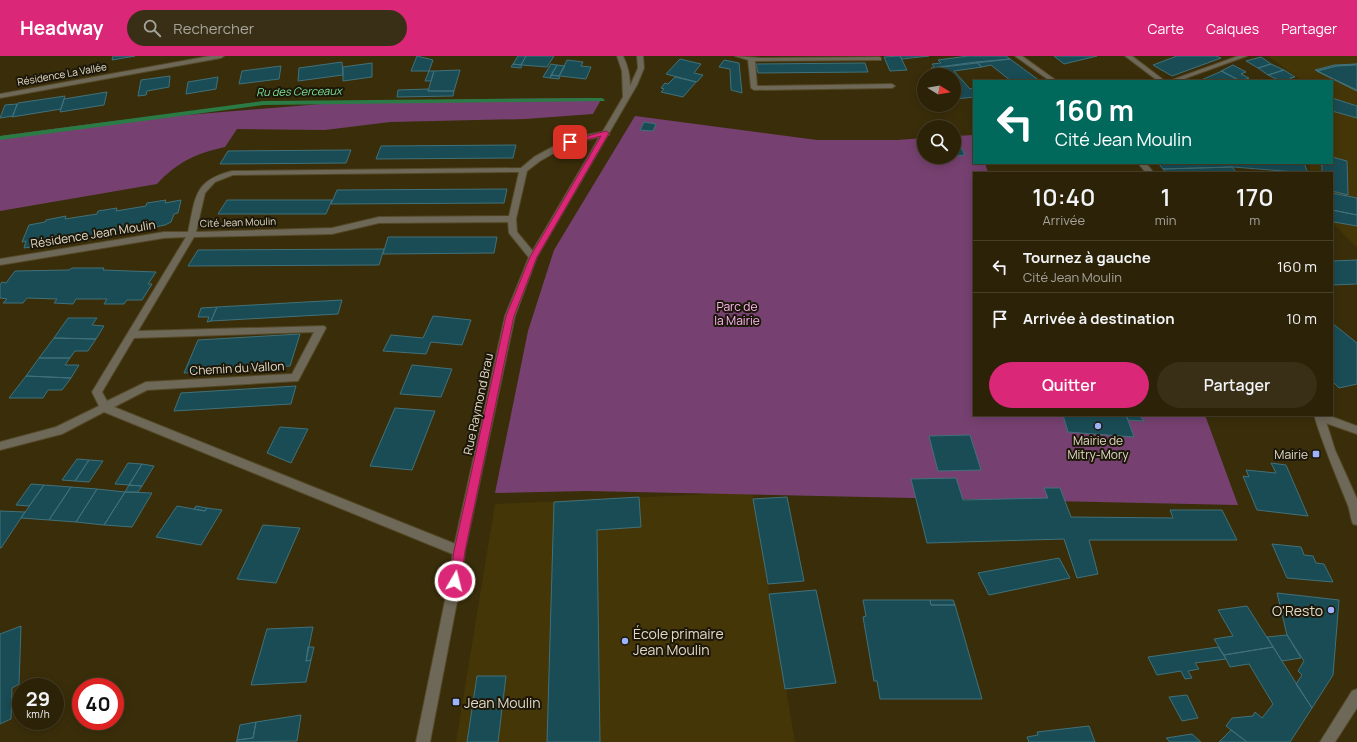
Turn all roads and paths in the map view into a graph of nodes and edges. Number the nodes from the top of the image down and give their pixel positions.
1 (221, 56) edge
2 (620, 56) edge
3 (640, 56) edge
4 (738, 56) edge
5 (1018, 56) edge
6 (1128, 56) edge
7 (1244, 56) edge
8 (751, 58) junction
9 (761, 58) edge
10 (879, 59) dead end
11 (1053, 80) edge
12 (1161, 80) edge
13 (1175, 80) edge
14 (892, 86) dead end
15 (0, 96) edge
16 (626, 96) junction
17 (606, 133) junction
18 (1143, 164) edge
19 (523, 170) junction
20 (1149, 172) edge
21 (512, 219) junction
22 (190, 235) junction
23 (534, 257) junction
24 (0, 262) edge
25 (130, 335) junction
26 (105, 408) junction
27 (1320, 416) edge
28 (1357, 430) edge
29 (0, 446) edge
30 (1356, 502) edge
31 (1357, 520) edge
32 (459, 551) junction
33 (1357, 696) edge
34 (423, 742) edge
35 (1327, 742) edge

1 - 15 street, Résidence La Vallée
2 - 16 street, Rue Raymond Brau
3 - 16 street, Rue Raymond Brau
4 - 8 street
5 - 11 street
6 - 12 street
7 - 13 street
8 - 9 street
8 - 14 street
9 - 10 street
16 - 17 street, Rue Raymond Brau
17 - 19 street
17 - 23 street, Rue Raymond Brau
18 - 20 street
19 - 21 street
19 - 22 street, Cité Jean Moulin
21 - 22 street, Cité Jean Moulin
21 - 23 street
22 - 24 street, Résidence Jean Moulin
22 - 25 street
23 - 32 street, Rue Raymond Brau
25 - 26 street
25 - 26 street, Chemin du Vallon
26 - 29 street, Chemin du Vallon
26 - 32 street
27 - 28 street
27 - 30 street
30 - 31 street
32 - 34 street, Rue Raymond Brau
33 - 35 street

